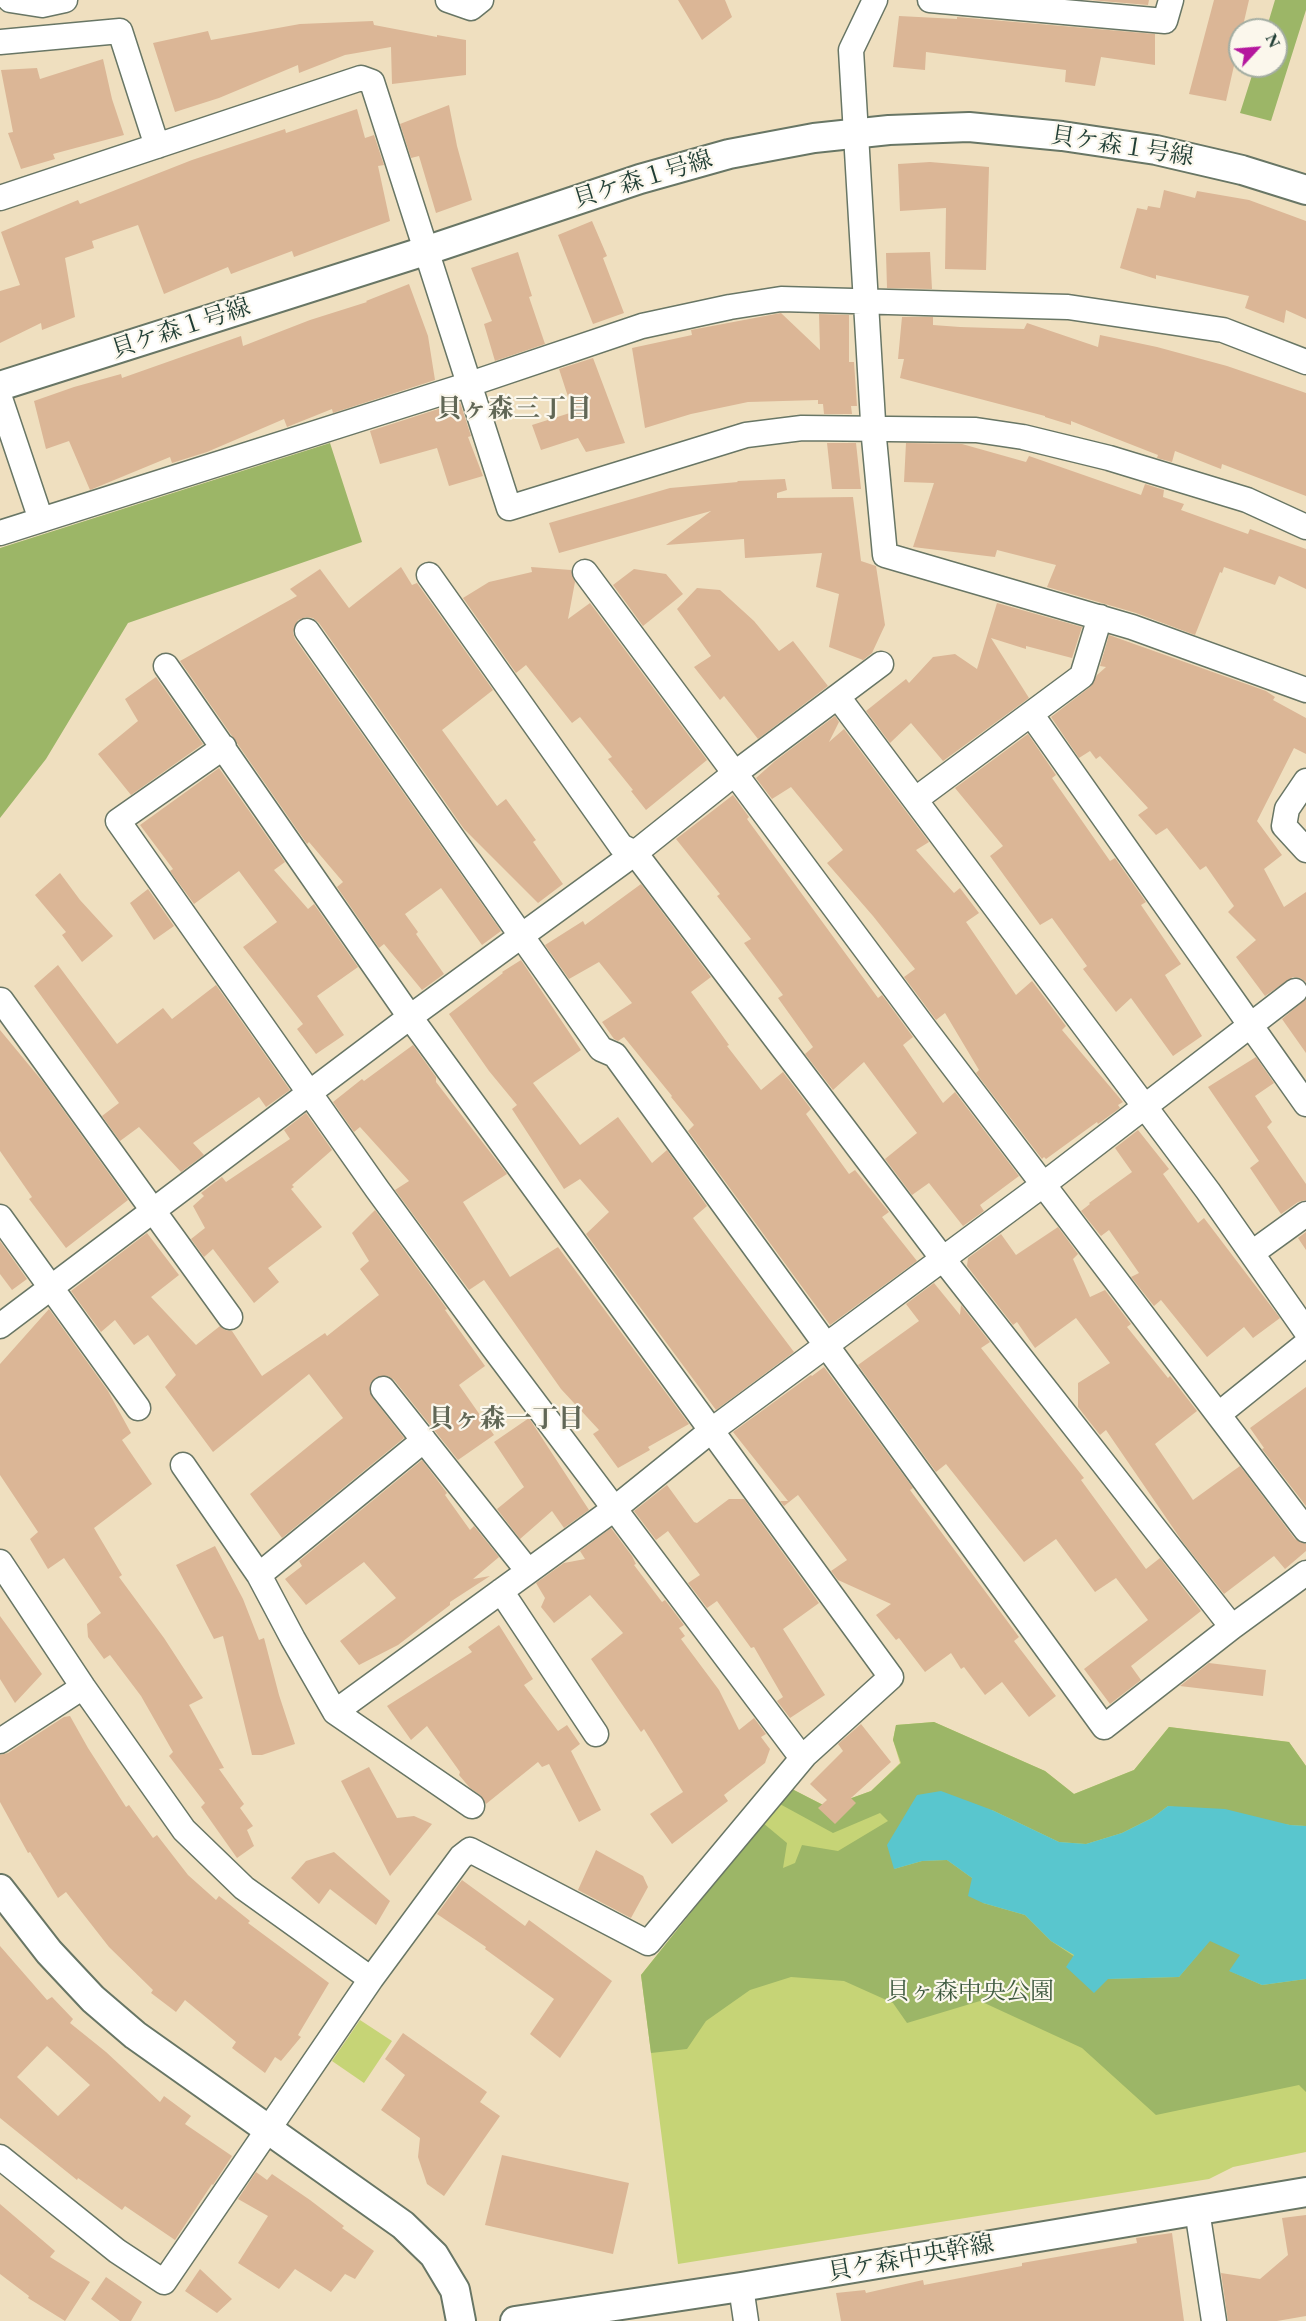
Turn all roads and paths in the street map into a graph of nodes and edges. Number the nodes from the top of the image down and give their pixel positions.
1 (10, 0) edge
2 (65, 0) edge
3 (448, 0) edge
4 (481, 0) edge
5 (875, 0) edge
6 (930, 0) edge
7 (1171, 0) edge
8 (0, 42) edge
9 (854, 134) junction
10 (157, 146) junction
11 (1306, 190) edge
12 (0, 198) edge
13 (425, 251) junction
14 (866, 300) junction
15 (1306, 362) edge
16 (470, 384) junction
17 (0, 386) edge
18 (0, 398) edge
19 (874, 428) junction
20 (41, 520) junction
21 (1306, 527) edge
22 (0, 533) edge
23 (585, 572) dead end
24 (429, 575) dead end
25 (1100, 617) junction
26 (307, 631) dead end
27 (881, 664) dead end
28 (166, 666) dead end
29 (1306, 690) edge
30 (838, 697) junction
31 (1031, 714) junction
32 (224, 747) junction
33 (734, 774) junction
34 (1306, 780) edge
35 (916, 799) junction
36 (1306, 850) edge
37 (635, 852) junction
38 (522, 937) junction
39 (1295, 992) dead end
40 (1, 1000) edge
41 (410, 1017) junction
42 (1252, 1025) junction
43 (308, 1094) junction
44 (1306, 1104) edge
45 (1146, 1107) junction
46 (1044, 1184) junction
47 (153, 1211) junction
48 (1306, 1214) edge
49 (0, 1217) edge
50 (1252, 1253) junction
51 (943, 1259) junction
52 (51, 1287) junction
53 (230, 1317) dead end
54 (0, 1326) edge
55 (1306, 1331) edge
56 (826, 1344) junction
57 (1306, 1344) edge
58 (383, 1389) dead end
59 (138, 1408) dead end
60 (1219, 1414) junction
61 (712, 1430) junction
62 (424, 1440) junction
63 (183, 1465) dead end
64 (614, 1509) junction
65 (1306, 1530) edge
66 (0, 1562) edge
67 (528, 1571) junction
68 (1306, 1573) edge
69 (260, 1575) junction
70 (501, 1591) junction
71 (1232, 1627) junction
72 (83, 1687) junction
73 (335, 1712) junction
74 (596, 1734) dead end
75 (0, 1742) edge
76 (802, 1758) junction
77 (472, 1806) dead end
78 (0, 1889) edge
79 (371, 1979) junction
80 (269, 2129) junction
81 (0, 2157) edge
82 (1306, 2192) edge
83 (1197, 2210) junction
84 (741, 2287) junction
85 (461, 2321) edge
86 (515, 2321) edge
87 (746, 2321) edge
88 (1214, 2321) edge

1 - 2 street
3 - 4 street
5 - 9 street
6 - 7 street
8 - 10 street
9 - 11 street, 貝ケ森１号線
9 - 13 street, 貝ケ森１号線
9 - 14 street
10 - 12 street
10 - 13 street
13 - 16 street
13 - 17 street, 貝ケ森１号線
14 - 15 street
14 - 16 street
14 - 19 street
16 - 19 street
16 - 20 street
18 - 20 street
19 - 21 street
19 - 25 street
20 - 22 street
23 - 33 street
24 - 37 street
25 - 29 street
25 - 31 street
26 - 38 street
27 - 30 street
28 - 32 street
30 - 33 street
30 - 35 street
31 - 35 street
31 - 42 street
32 - 41 street
32 - 43 street
33 - 37 street
33 - 46 street
34 - 36 street
35 - 45 street
37 - 38 street
37 - 51 street
38 - 41 street
38 - 56 street
39 - 42 street
40 - 47 street
41 - 43 street
41 - 61 street
42 - 44 street
42 - 45 street
43 - 47 street
43 - 64 street
45 - 46 street
45 - 50 street
46 - 51 street
46 - 60 street
47 - 52 street
47 - 53 street
48 - 50 street
49 - 52 street
50 - 55 street
51 - 56 street
51 - 71 street
52 - 54 street
52 - 59 street
56 - 61 street
56 - 71 street
57 - 60 street
58 - 62 street
60 - 65 street
61 - 64 street
61 - 76 street
62 - 67 street
62 - 69 street
63 - 69 street
64 - 67 street
64 - 76 street
66 - 72 street
67 - 70 street
68 - 71 street
69 - 73 street
70 - 73 street
70 - 74 street
72 - 75 street
72 - 79 street
73 - 77 street
76 - 79 street
78 - 80 street
79 - 80 street
80 - 81 street
80 - 85 street
82 - 83 street, 貝ケ森中央幹線
83 - 84 street, 貝ケ森中央幹線
83 - 88 street
84 - 86 street, 貝ケ森中央幹線
84 - 87 street

